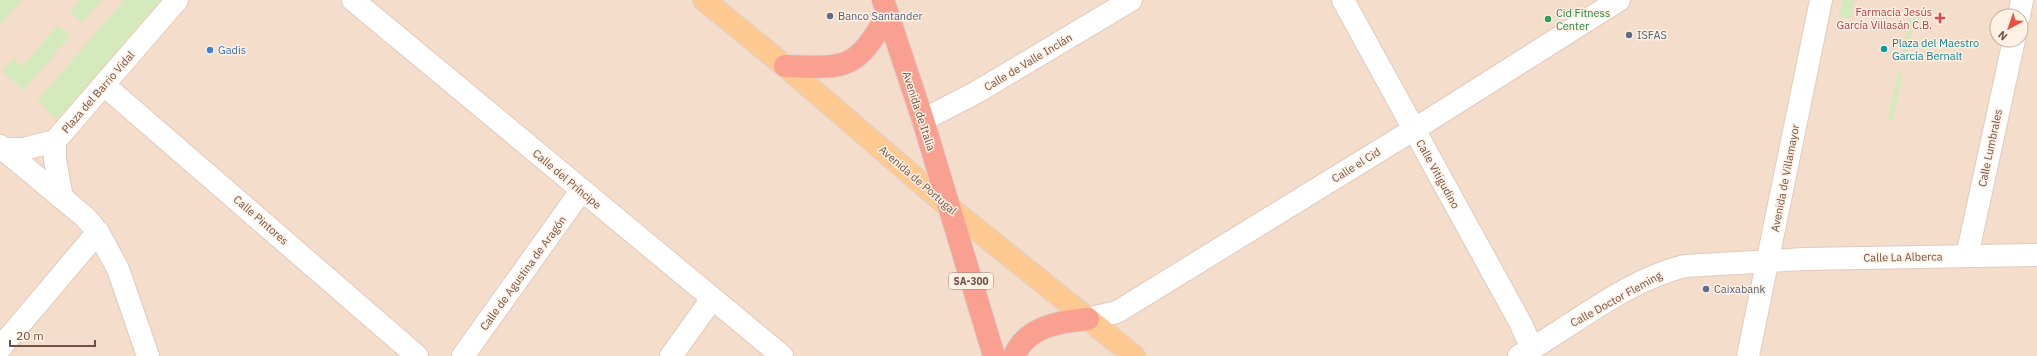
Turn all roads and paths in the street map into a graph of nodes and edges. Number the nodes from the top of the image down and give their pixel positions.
1 (177, 0) edge
2 (353, 0) edge
3 (704, 0) edge
4 (1131, 0) edge
5 (1343, 0) edge
6 (1618, 0) edge
7 (1821, 0) edge
8 (885, 8) edge
9 (2012, 48) edge
10 (785, 66) junction
11 (104, 85) junction
12 (923, 120) junction
13 (1413, 130) junction
14 (55, 141) junction
15 (1, 148) edge
16 (581, 191) junction
17 (62, 198) junction
18 (949, 207) junction
19 (98, 232) junction
20 (2037, 255) edge
21 (1967, 256) junction
22 (1768, 261) junction
23 (712, 299) junction
24 (1088, 319) junction
25 (0, 348) edge
26 (1526, 352) edge
27 (148, 356) edge
28 (417, 356) edge
29 (464, 356) edge
30 (671, 356) edge
31 (782, 356) edge
32 (994, 356) edge
33 (1014, 356) edge
34 (1134, 356) edge
35 (1748, 356) edge

1 - 11 street, Plaza del Barrio Vidal
2 - 16 street, Calle del Príncipe
3 - 10 main road, Avenida de Portugal
4 - 12 street, Calle de Valle Inclán
5 - 13 street, Calle Vitigudino
6 - 13 street, Calle el Cid
7 - 22 street, Avenida de Villamayor
8 - 10 highway, Avenida de Italia
8 - 12 highway, Avenida de Italia
9 - 21 street, Calle Lumbrales
10 - 18 main road, Avenida de Portugal
11 - 14 street, Plaza del Barrio Vidal
11 - 28 street, Calle Pintores
12 - 18 highway, Avenida de Italia
13 - 24 street, Calle el Cid
13 - 26 street, Calle Vitigudino
14 - 15 street, Plaza del Barrio Vidal
14 - 17 street
15 - 17 street
16 - 23 street, Calle del Príncipe
16 - 29 street, Calle de Agustina de Aragón
17 - 19 street
18 - 24 main road, Avenida de Portugal
18 - 32 highway, SA-300
19 - 25 street
19 - 27 street
20 - 21 street, Calle La Alberca
21 - 22 street, Calle La Alberca
22 - 26 street, Calle Doctor Fleming
22 - 35 street, Avenida de Villamayor
23 - 30 street
23 - 31 street, Calle del Príncipe
24 - 33 highway
24 - 34 main road, Avenida de Portugal

